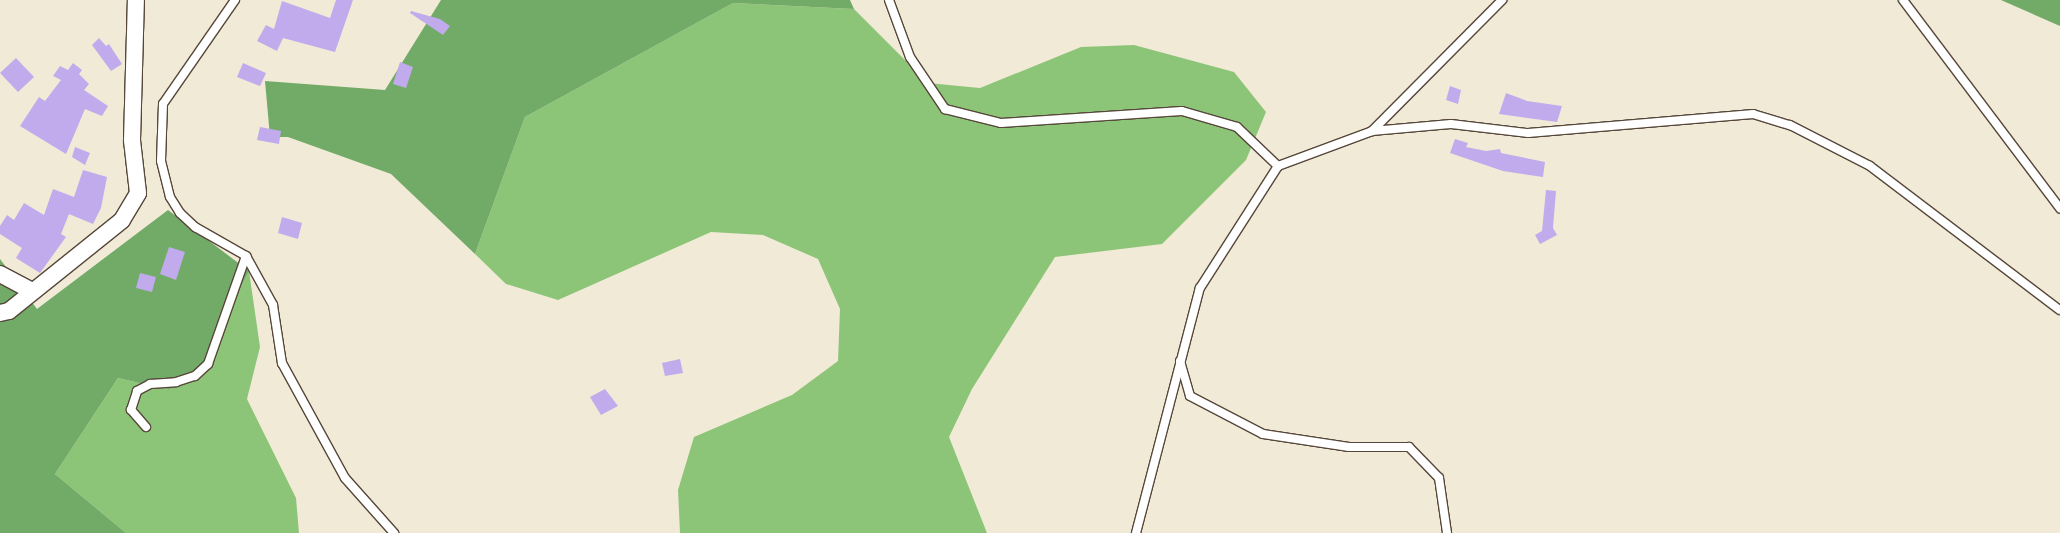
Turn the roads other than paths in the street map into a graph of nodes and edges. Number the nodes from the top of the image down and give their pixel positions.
1 (136, 0) edge
2 (235, 0) edge
3 (889, 0) edge
4 (1502, 0) edge
5 (1903, 0) edge
6 (1372, 131) junction
7 (1278, 166) junction
8 (2060, 208) edge
9 (246, 256) junction
10 (0, 274) edge
11 (32, 291) junction
12 (2060, 310) edge
13 (0, 313) edge
14 (1180, 359) junction
15 (146, 427) dead end
16 (394, 533) edge
17 (1136, 533) edge
18 (1447, 533) edge

1 - 11 street
2 - 9 lane
3 - 7 lane
4 - 6 lane
5 - 8 lane
6 - 7 lane
6 - 12 lane
7 - 14 lane
9 - 15 lane
9 - 16 lane
10 - 11 street
11 - 13 street
14 - 17 lane
14 - 18 lane

